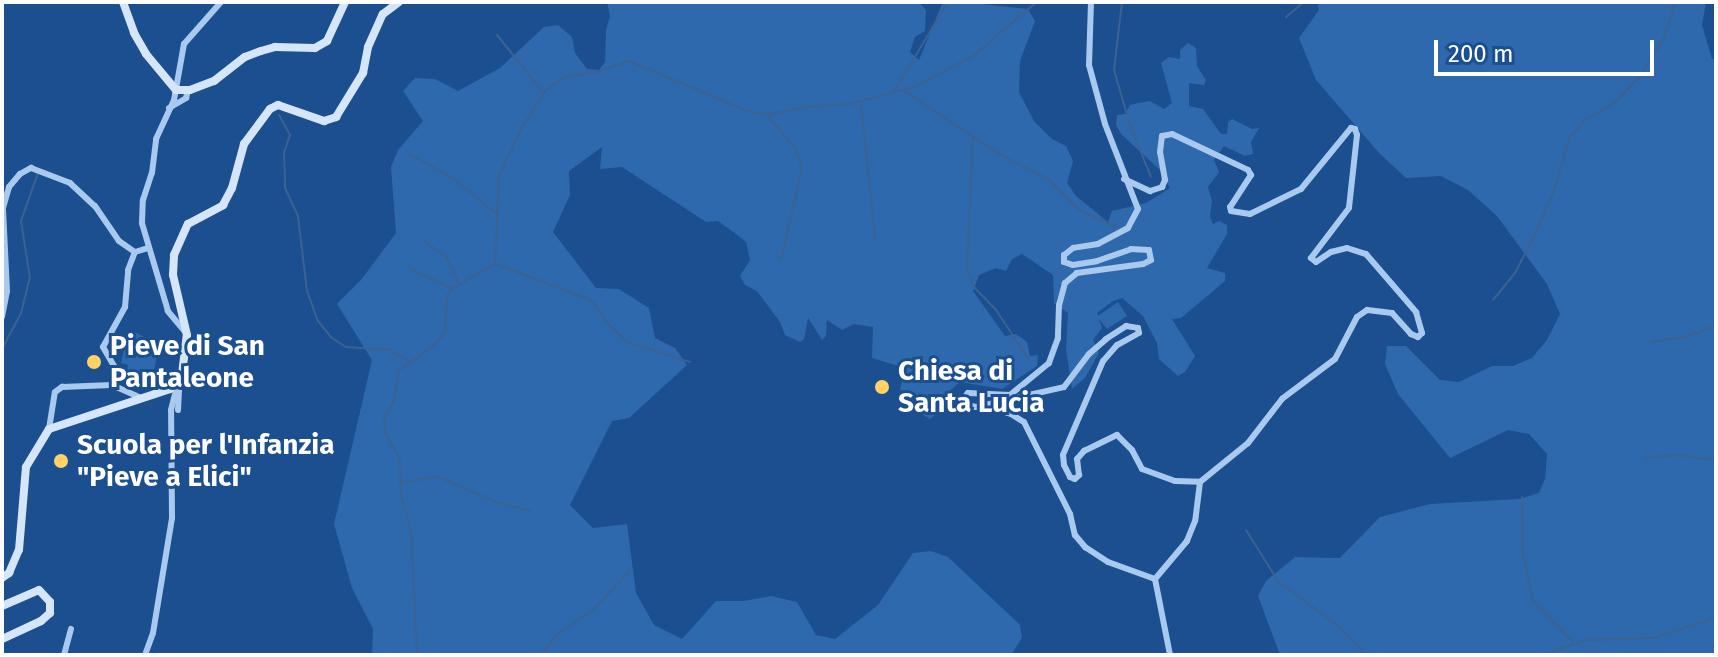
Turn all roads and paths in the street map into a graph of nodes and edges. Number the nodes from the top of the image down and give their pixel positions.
1 (123, 2) edge
2 (221, 2) edge
3 (345, 2) edge
4 (399, 2) edge
5 (1091, 2) edge
6 (176, 90) junction
7 (188, 90) junction
8 (169, 108) junction
9 (1124, 179) junction
10 (148, 248) junction
11 (135, 252) junction
12 (2, 317) edge
13 (187, 335) junction
14 (178, 381) junction
15 (112, 385) junction
16 (142, 398) junction
17 (982, 405) junction
18 (178, 410) dead end
19 (49, 429) junction
20 (1200, 482) junction
21 (2, 578) edge
22 (1155, 579) junction
23 (2, 606) edge
24 (71, 629) dead end
25 (2, 639) edge
26 (64, 655) edge
27 (145, 655) edge
28 (1170, 655) edge

1 - 6 street
2 - 6 street
3 - 7 street
4 - 13 street
5 - 9 street
6 - 7 street
6 - 8 street
7 - 8 street
8 - 10 street
9 - 17 street
9 - 20 street
10 - 11 street
10 - 13 street
11 - 12 street
11 - 15 street
13 - 14 street
14 - 16 street
14 - 18 street
14 - 27 street
15 - 16 street
15 - 19 street
16 - 19 street
17 - 20 street
17 - 22 street
19 - 21 street
20 - 22 street
22 - 28 street
23 - 25 street
24 - 26 street

